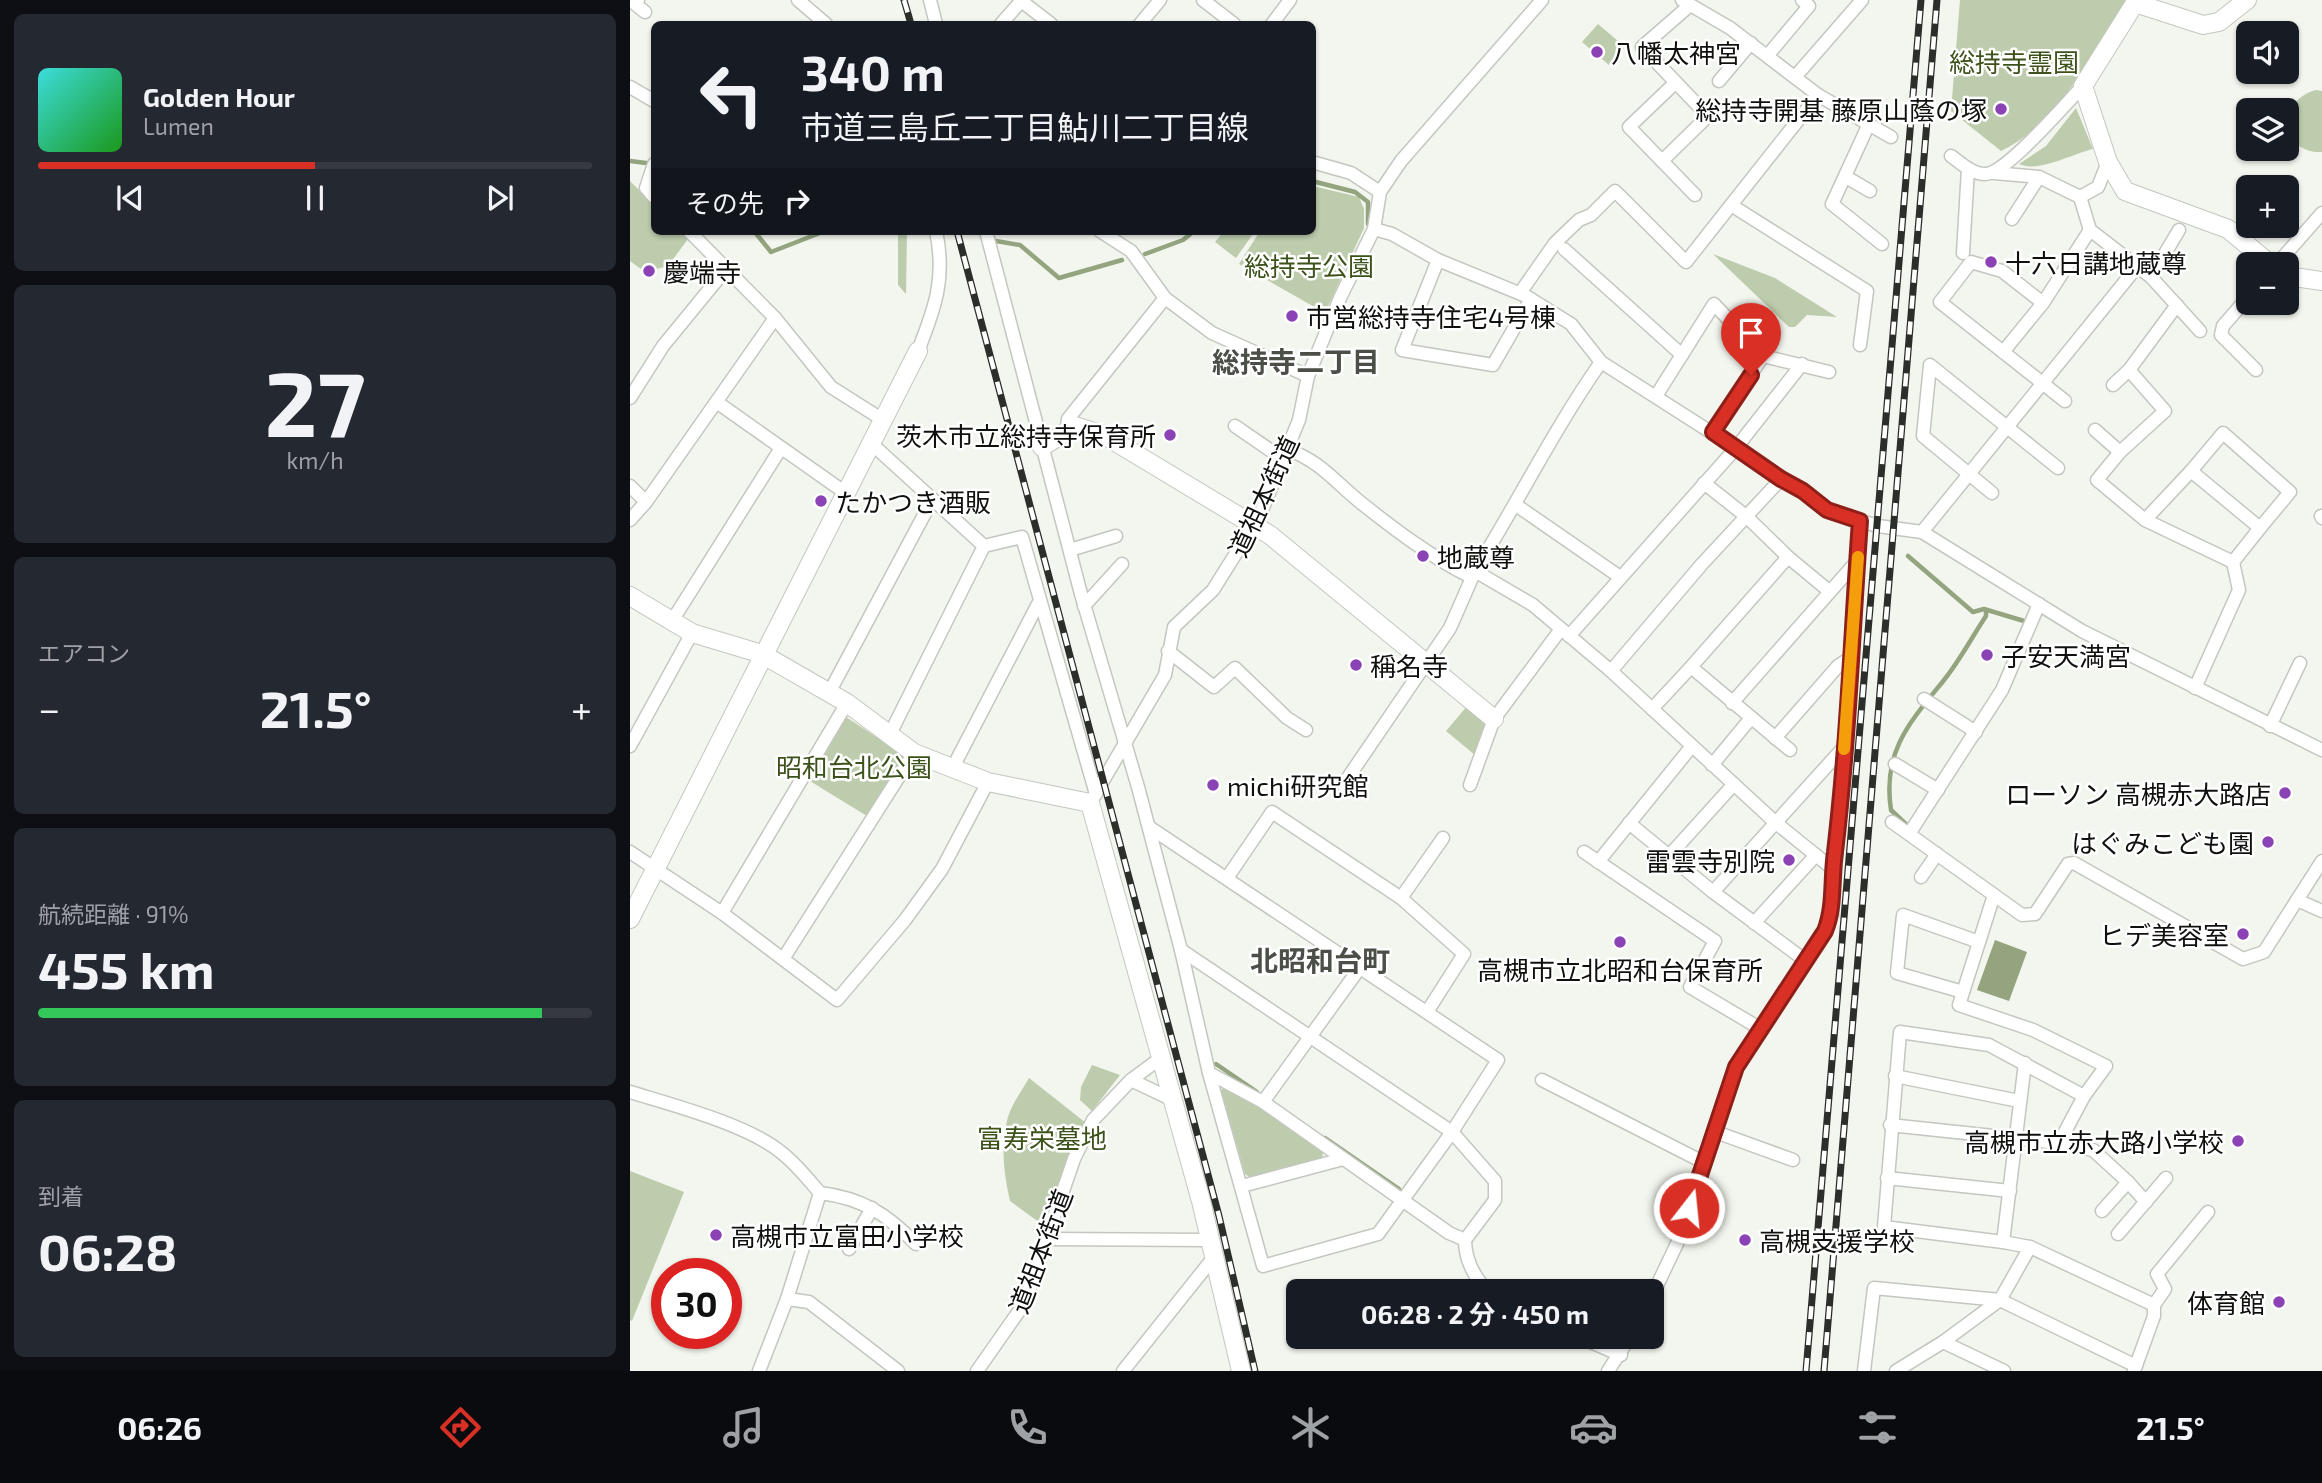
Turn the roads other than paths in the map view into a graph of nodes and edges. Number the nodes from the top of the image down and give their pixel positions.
1 (930, 0) edge
2 (1021, 0) edge
3 (1160, 0) edge
4 (1203, 0) edge
5 (1290, 0) edge
6 (1542, 0) edge
7 (1802, 0) edge
8 (1862, 0) edge
9 (2248, 0) edge
10 (801, 1) edge
11 (2136, 1) edge
12 (1685, 3) edge
13 (823, 21) edge
14 (935, 21) edge
15 (1003, 21) edge
16 (1047, 21) edge
17 (1142, 21) edge
18 (1230, 21) edge
19 (1274, 21) edge
20 (1751, 43) junction
21 (1768, 55) junction
22 (1795, 77) junction
23 (1719, 81) dead end
24 (1680, 82) junction
25 (2083, 86) junction
26 (630, 87) edge
27 (1818, 95) junction
28 (651, 98) edge
29 (1867, 126) junction
30 (1891, 137) dead end
31 (1951, 156) dead end
32 (1662, 161) junction
33 (2108, 162) junction
34 (1316, 163) edge
35 (1968, 169) junction
36 (651, 173) edge
37 (1994, 173) junction
38 (1846, 177) junction
39 (2039, 177) junction
40 (2098, 187) junction
41 (1870, 191) dead end
42 (2125, 191) junction
43 (1380, 192) junction
44 (651, 194) edge
45 (1695, 195) dead end
46 (2080, 197) junction
47 (1731, 205) junction
48 (2322, 213) edge
49 (2012, 219) dead end
50 (1374, 229) junction
51 (2090, 230) junction
52 (2179, 230) dead end
53 (692, 235) edge
54 (937, 235) edge
55 (987, 235) edge
56 (1108, 235) edge
57 (1882, 244) dead end
58 (1564, 249) dead end
59 (2256, 252) edge
60 (2288, 252) edge
61 (1963, 253) dead end
62 (1438, 260) junction
63 (2136, 268) junction
64 (726, 269) junction
65 (2151, 277) junction
66 (2299, 278) edge
67 (2322, 281) edge
68 (1525, 296) junction
69 (1165, 298) junction
70 (2043, 303) junction
71 (2177, 305) junction
72 (2236, 311) edge
73 (775, 318) junction
74 (2200, 331) dead end
75 (1860, 345) dead end
76 (918, 351) joint
77 (2003, 352) junction
78 (1682, 355) junction
79 (1763, 356) junction
80 (1601, 362) junction
81 (1802, 364) junction
82 (2256, 369) dead end
83 (2129, 370) junction
84 (1829, 372) dead end
85 (1308, 376) junction
86 (2043, 383) junction
87 (2113, 385) dead end
88 (1656, 396) junction
89 (630, 398) edge
90 (2065, 401) dead end
91 (718, 402) junction
92 (883, 419) junction
93 (1235, 426) dead end
94 (2006, 426) junction
95 (1067, 428) junction
96 (2095, 430) dead end
97 (1713, 432) junction
98 (873, 445) junction
99 (1041, 447) junction
100 (781, 448) junction
101 (1736, 448) junction
102 (2120, 452) junction
103 (1285, 454) junction
104 (2058, 468) dead end
105 (2191, 471) junction
106 (1968, 474) junction
107 (1781, 479) junction
108 (1704, 483) junction
109 (630, 486) edge
110 (1992, 493) dead end
111 (847, 494) junction
112 (932, 500) junction
113 (646, 502) junction
114 (1516, 505) junction
115 (1747, 517) junction
116 (630, 520) edge
117 (2145, 520) junction
118 (1860, 521) junction
119 (1254, 525) junction
120 (2260, 528) junction
121 (1922, 532) junction
122 (1116, 536) dead end
123 (984, 546) junction
124 (1070, 550) junction
125 (1788, 557) junction
126 (1858, 560) junction
127 (2233, 562) junction
128 (1122, 564) dead end
129 (1473, 574) junction
130 (1620, 577) junction
131 (1829, 591) junction
132 (630, 598) edge
133 (1038, 604) junction
134 (2039, 604) junction
135 (1084, 606) junction
136 (672, 621) junction
137 (692, 633) junction
138 (1565, 633) junction
139 (1168, 651) junction
140 (762, 654) junction
141 (1850, 658) junction
142 (2300, 663) dead end
143 (1426, 664) junction
144 (1691, 667) junction
145 (1611, 671) junction
146 (2195, 688) junction
147 (830, 693) junction
148 (1924, 699) dead end
149 (847, 703) junction
150 (1732, 703) junction
151 (1652, 709) junction
152 (1751, 718) junction
153 (1494, 719) junction
154 (2270, 726) junction
155 (1306, 730) dead end
156 (1976, 732) junction
157 (889, 736) junction
158 (1775, 738) junction
159 (1125, 745) junction
160 (630, 746) edge
161 (1692, 746) junction
162 (1844, 747) junction
163 (1790, 750) dead end
164 (2322, 750) edge
165 (914, 753) junction
166 (1895, 764) dead end
167 (1712, 765) junction
168 (952, 769) junction
169 (988, 782) junction
170 (1734, 784) junction
171 (1343, 785) dead end
172 (1470, 785) dead end
173 (1938, 790) junction
174 (1093, 799) junction
175 (1892, 822) dead end
176 (1629, 823) junction
177 (1776, 823) junction
178 (1149, 827) junction
179 (1909, 834) junction
180 (1443, 838) dead end
181 (630, 852) edge
182 (1584, 852) dead end
183 (1937, 854) junction
184 (1816, 855) junction
185 (1668, 857) junction
186 (2322, 861) edge
187 (1598, 862) junction
188 (655, 866) junction
189 (1833, 869) junction
190 (1921, 877) dead end
191 (1227, 878) junction
192 (1713, 892) junction
193 (1994, 895) junction
194 (1401, 898) junction
195 (2297, 900) junction
196 (2322, 911) edge
197 (722, 913) junction
198 (630, 919) edge
199 (1754, 923) junction
200 (1979, 942) junction
201 (1181, 950) junction
202 (783, 959) junction
203 (1806, 961) junction
204 (1359, 969) junction
205 (1963, 992) junction
206 (1427, 1012) junction
207 (1761, 1028) junction
208 (1311, 1037) junction
209 (1162, 1057) junction
210 (2025, 1063) junction
211 (1209, 1073) junction
212 (1895, 1076) junction
213 (1130, 1080) junction
214 (1542, 1080) dead end
215 (630, 1092) edge
216 (2084, 1096) junction
217 (1172, 1100) junction
218 (2019, 1101) junction
219 (1263, 1102) junction
220 (1891, 1125) junction
221 (1713, 1131) junction
222 (1452, 1132) junction
223 (2014, 1138) junction
224 (2059, 1143) junction
225 (1343, 1159) junction
226 (1793, 1160) dead end
227 (1703, 1162) junction
228 (1887, 1178) junction
229 (2166, 1178) dead end
230 (2128, 1182) junction
231 (1242, 1186) junction
232 (2010, 1191) junction
233 (820, 1193) junction
234 (1404, 1201) junction
235 (2146, 1202) junction
236 (872, 1208) junction
237 (2102, 1211) dead end
238 (2208, 1212) dead end
239 (2118, 1234) dead end
240 (1048, 1238) junction
241 (1465, 1240) junction
242 (2003, 1242) junction
243 (916, 1244) dead end
244 (2030, 1247) junction
245 (849, 1249) dead end
246 (1212, 1249) junction
247 (1478, 1279) edge
248 (1660, 1279) edge
249 (787, 1299) junction
250 (2000, 1300) junction
251 (2154, 1305) junction
252 (1943, 1342) junction
253 (1607, 1349) edge
254 (1624, 1349) edge
255 (1621, 1355) junction
256 (2135, 1369) edge
257 (759, 1371) edge
258 (898, 1371) edge
259 (977, 1371) edge
260 (1123, 1371) edge
261 (1241, 1371) edge
262 (1608, 1371) edge
263 (1864, 1371) edge
264 (1896, 1371) edge
265 (2004, 1371) edge

1 - 14 street
2 - 15 street
2 - 16 street
3 - 17 street
4 - 18 street
5 - 19 street
6 - 43 street
7 - 21 street
8 - 22 street
9 - 11 street
10 - 13 street
11 - 25 street
12 - 20 street
12 - 24 street
20 - 21 street
20 - 23 street
21 - 22 street
22 - 27 street
24 - 32 street
24 - 32 street
25 - 33 street
25 - 37 street
26 - 28 street
27 - 29 street
27 - 47 street
29 - 30 street
29 - 38 street
31 - 35 street
32 - 45 street
33 - 40 street
33 - 42 street
34 - 43 street
35 - 37 street
35 - 61 street
36 - 44 street
37 - 39 street
38 - 41 street
38 - 57 street
39 - 46 street
39 - 49 street
40 - 42 street
40 - 46 street
42 - 59 street
43 - 50 street, 道祖本街道
46 - 51 street
47 - 68 street
47 - 75 street
48 - 60 street
50 - 62 street
50 - 85 street, 道祖本街道
51 - 63 street
51 - 70 street
52 - 65 street
53 - 64 street
54 - 76 street
55 - 99 street
56 - 69 street
58 - 78 street
62 - 68 street
62 - 68 street
63 - 65 street
63 - 86 street
64 - 73 street
64 - 89 street
65 - 71 street
66 - 67 street
68 - 80 street
69 - 85 street
69 - 95 street
70 - 77 street
70 - 77 street
71 - 74 street
71 - 83 street
72 - 82 street
73 - 91 street
73 - 92 street
76 - 92 street
77 - 86 street
78 - 79 street
78 - 88 street
79 - 81 street
79 - 97 street
80 - 88 street
80 - 114 street
81 - 84 street
81 - 101 street
83 - 87 street
83 - 102 street
85 - 103 street, 道祖本街道
86 - 90 street
86 - 94 street
88 - 97 street
91 - 100 street
91 - 113 street
92 - 98 street
93 - 103 street
94 - 104 street
94 - 106 street
94 - 106 street
95 - 99 street
95 - 119 street
96 - 102 street
97 - 101 street
98 - 111 street
98 - 112 street
99 - 124 street
100 - 111 street
100 - 136 street
101 - 107 street
101 - 108 street
102 - 117 street
103 - 119 street, 道祖本街道
103 - 129 street
105 - 117 street
105 - 120 street
105 - 120 street
106 - 110 street
106 - 121 street
107 - 115 street
107 - 118 street
108 - 115 street
108 - 130 street
109 - 113 street
111 - 140 street
112 - 123 street
112 - 147 street
113 - 116 street
114 - 129 street
114 - 130 street
115 - 125 street
115 - 145 street
117 - 127 street
118 - 121 street
118 - 126 street
119 - 139 street, 道祖本街道
119 - 143 street
120 - 127 street
121 - 134 street
122 - 124 street
123 - 133 street
123 - 157 street
124 - 135 street
125 - 131 street
125 - 144 street
126 - 131 street
126 - 141 street
127 - 146 street
128 - 135 street
129 - 138 street
129 - 143 street
130 - 138 street
131 - 150 street
132 - 136 street
133 - 168 street
133 - 174 street
134 - 146 street
134 - 156 street
135 - 159 street
136 - 137 street
137 - 140 street
137 - 160 street
138 - 145 street
138 - 153 street
139 - 155 street
139 - 159 street, 道祖本街道
140 - 147 street
140 - 188 street
141 - 158 street
141 - 162 street
142 - 154 street
143 - 153 street
143 - 171 street
144 - 150 street
144 - 151 street
145 - 151 street
146 - 154 street
147 - 149 street
148 - 156 street
149 - 157 street
149 - 197 street
150 - 152 street
151 - 161 street
152 - 158 street
152 - 167 street
153 - 172 street
154 - 164 street
156 - 173 street
157 - 165 street
158 - 163 street
159 - 174 street, 道祖本街道
159 - 178 street
161 - 167 street
161 - 176 street
162 - 177 street
162 - 189 street
165 - 168 street
165 - 202 street
166 - 173 street
167 - 170 street
168 - 169 street
169 - 174 street
169 - 202 street
170 - 177 street
170 - 185 street
173 - 179 street
174 - 209 street
175 - 179 street
176 - 185 street
176 - 187 street
177 - 184 street
177 - 192 street
178 - 191 street
178 - 201 street
179 - 183 street
180 - 194 street
181 - 188 street
182 - 187 street
183 - 190 street
183 - 193 street
184 - 189 street
184 - 199 street
185 - 192 street
186 - 195 street
187 - 207 street
188 - 197 street
188 - 198 street
189 - 203 street
191 - 194 street
191 - 204 street
192 - 199 street
193 - 195 street
193 - 200 street
194 - 206 street
195 - 196 street
197 - 202 street
199 - 203 street
200 - 205 street
200 - 205 street
201 - 208 street
201 - 211 street
203 - 207 street
204 - 206 street
204 - 208 street
205 - 216 street
206 - 222 street
207 - 221 street
208 - 219 street
208 - 222 street
209 - 213 street, 道祖本街道
209 - 217 street
210 - 212 street
210 - 216 street
210 - 218 street
211 - 219 street
211 - 231 street
212 - 218 street
212 - 220 street
213 - 217 street
213 - 240 street, 道祖本街道
214 - 227 street
215 - 233 street
216 - 224 street
217 - 246 street
218 - 223 street
219 - 225 street
220 - 223 street
220 - 228 street
221 - 226 street
221 - 227 street
222 - 234 street
222 - 241 street
223 - 224 street
223 - 232 street
224 - 230 street
225 - 231 street
225 - 234 street
227 - 248 street
228 - 232 street
228 - 242 street
229 - 235 street
230 - 235 street
230 - 237 street
231 - 234 street
232 - 242 street
233 - 236 street
233 - 249 street
234 - 241 street
235 - 239 street
236 - 243 street
236 - 245 street
238 - 251 street
240 - 246 street
240 - 259 street, 道祖本街道
241 - 247 street
242 - 244 street
244 - 250 street
244 - 251 street
246 - 260 street
246 - 261 street
249 - 257 street
249 - 258 street
250 - 252 street
250 - 256 street
250 - 263 street
251 - 256 street
252 - 264 street
252 - 265 street
253 - 255 street
254 - 255 street
255 - 262 street

